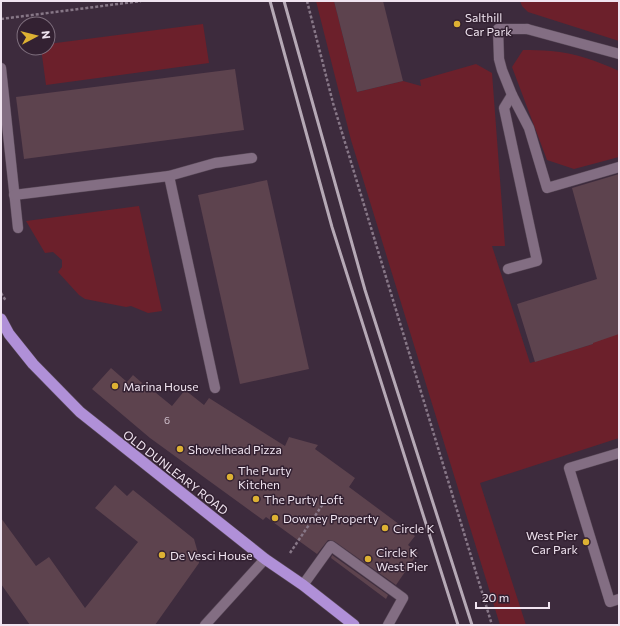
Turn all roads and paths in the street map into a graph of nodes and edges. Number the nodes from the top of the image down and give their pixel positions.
1 (141, 1) edge
2 (307, 1) edge
3 (1, 19) edge
4 (619, 54) edge
5 (1, 68) edge
6 (512, 95) junction
7 (252, 158) dead end
8 (619, 167) edge
9 (169, 176) junction
10 (14, 195) junction
11 (18, 228) dead end
12 (508, 269) dead end
13 (1, 320) edge
14 (215, 388) dead end
15 (619, 453) edge
16 (322, 504) dead end
17 (288, 556) dead end
18 (265, 559) junction
19 (303, 585) junction
20 (619, 599) edge
21 (205, 625) edge
22 (354, 625) edge
23 (388, 625) edge
24 (492, 625) edge

1 - 3 path
2 - 24 path
4 - 6 street
5 - 10 street
6 - 8 street
6 - 12 street
7 - 9 street
9 - 10 street
9 - 14 street
10 - 11 street
13 - 18 highway, OLD DUNLEARY ROAD
15 - 20 street
16 - 17 path
18 - 19 highway, OLD DUNLEARY ROAD
18 - 21 street
19 - 22 highway, OLD DUNLEARY ROAD
19 - 23 street

